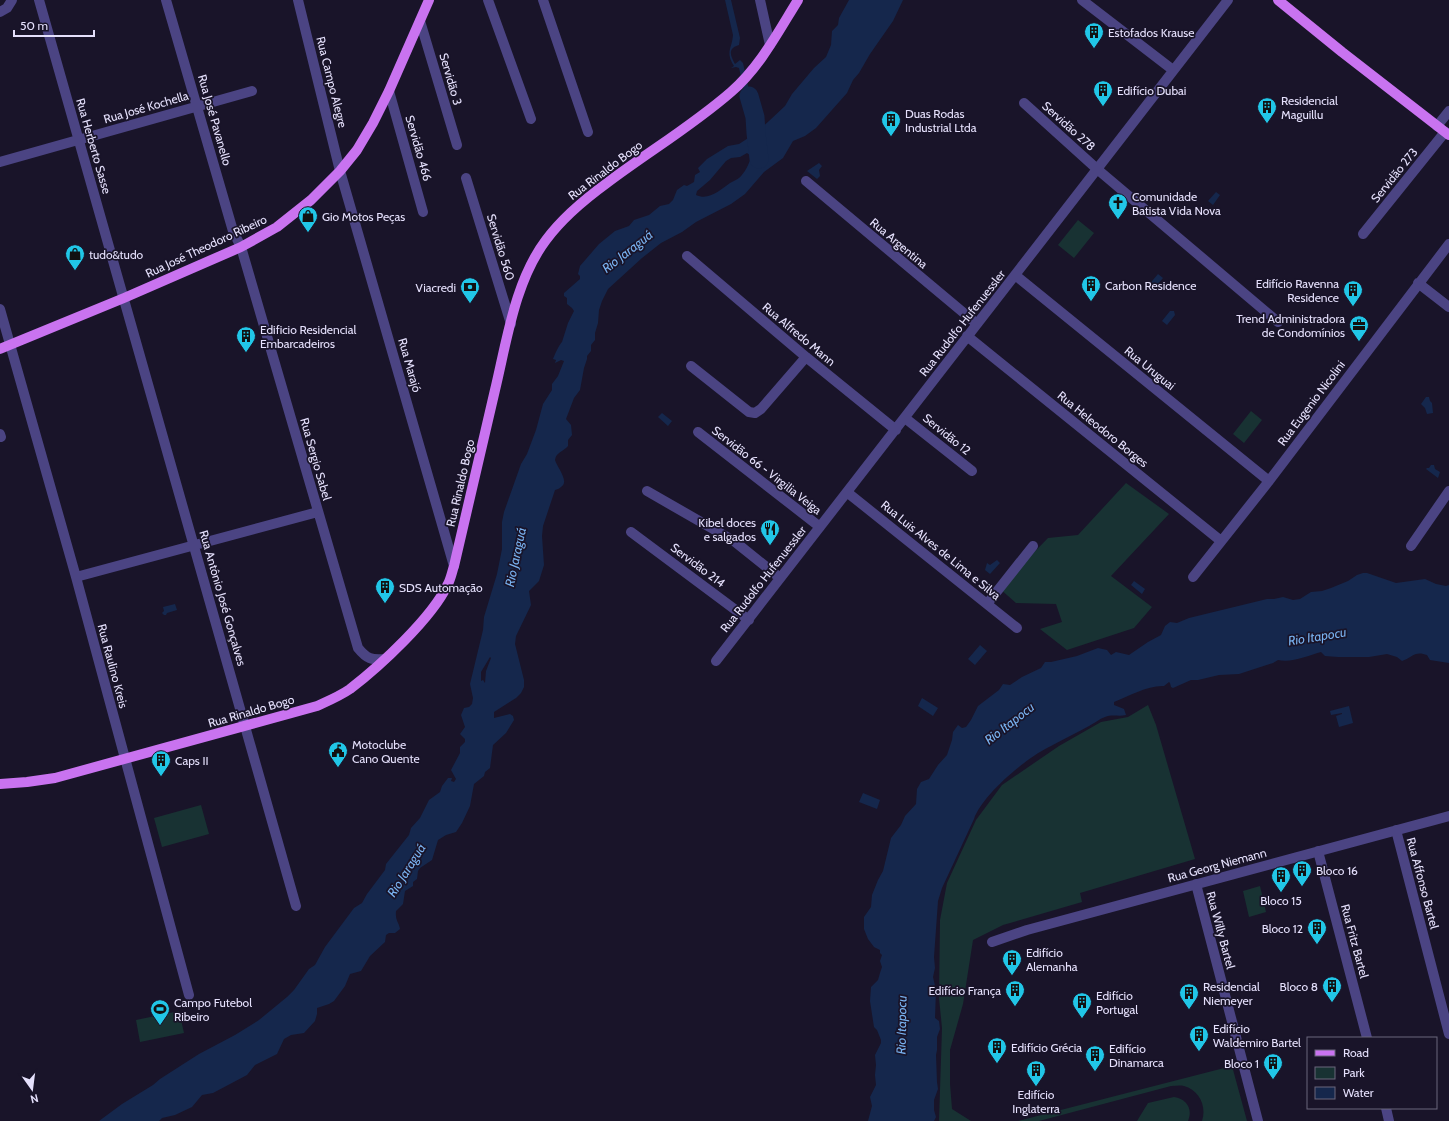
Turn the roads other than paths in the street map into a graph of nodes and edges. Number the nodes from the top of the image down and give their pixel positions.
1 (12, 0) edge
2 (39, 0) edge
3 (166, 0) edge
4 (298, 0) edge
5 (429, 0) edge
6 (488, 0) edge
7 (543, 0) edge
8 (760, 0) edge
9 (798, 0) edge
10 (1082, 0) edge
11 (1228, 0) edge
12 (1280, 1) edge
13 (0, 12) edge
14 (420, 21) junction
15 (770, 45) junction
16 (1173, 70) junction
17 (252, 91) dead end
18 (389, 91) junction
19 (1024, 103) dead end
20 (197, 107) junction
21 (1449, 111) edge
22 (531, 118) dead end
23 (1444, 131) edge
24 (588, 132) dead end
25 (78, 140) junction
26 (457, 145) dead end
27 (0, 162) edge
28 (1097, 169) junction
29 (340, 171) junction
30 (466, 178) dead end
31 (806, 181) dead end
32 (423, 212) dead end
33 (1363, 234) dead end
34 (1449, 244) edge
35 (241, 247) junction
36 (686, 256) dead end
37 (1016, 275) junction
38 (1418, 283) junction
39 (124, 298) junction
40 (1449, 307) edge
41 (0, 309) edge
42 (1278, 322) dead end
43 (511, 324) junction
44 (977, 324) junction
45 (968, 336) junction
46 (10, 345) junction
47 (0, 349) edge
48 (806, 357) junction
49 (691, 366) dead end
50 (905, 418) junction
51 (896, 430) junction
52 (698, 432) dead end
53 (972, 471) dead end
54 (1269, 481) junction
55 (1449, 491) edge
56 (647, 492) dead end
57 (848, 493) junction
58 (318, 512) junction
59 (820, 527) junction
60 (631, 532) dead end
61 (1221, 541) junction
62 (195, 545) junction
63 (1033, 546) dead end
64 (1411, 546) dead end
65 (454, 566) junction
66 (76, 577) junction
67 (1193, 577) dead end
68 (780, 578) junction
69 (987, 604) junction
70 (749, 620) junction
71 (1017, 628) dead end
72 (385, 658) junction
73 (716, 661) dead end
74 (245, 726) junction
75 (125, 759) junction
76 (0, 784) edge
77 (1449, 816) edge
78 (1396, 830) junction
79 (1318, 851) junction
80 (1196, 884) junction
81 (296, 906) dead end
82 (992, 942) dead end
83 (189, 995) dead end
84 (1449, 1034) edge
85 (1367, 1037) edge
86 (1386, 1109) edge
87 (1258, 1121) edge
88 (1389, 1121) edge

1 - 13 street
2 - 25 street, Rua Herberto Sasse
3 - 20 street, Rua José Pavanello
4 - 29 street, Rua Campo Alegre
5 - 14 main road, Rua José Theodoro Ribeiro
6 - 22 street
7 - 24 street
8 - 15 street
9 - 15 main road, Rua Rinaldo Bogo
10 - 16 street
11 - 16 street, Rua Rudolfo Hufenuessler
12 - 23 main road
14 - 18 main road, Rua José Theodoro Ribeiro
14 - 26 street, Servidão 3
15 - 43 main road, Rua Rinaldo Bogo
16 - 28 street, Rua Rudolfo Hufenuessler
17 - 20 street, Rua José Kochella
18 - 29 main road, Rua José Theodoro Ribeiro
18 - 32 street, Servidão 466
19 - 28 street, Servidão 278
20 - 25 street, Rua José Kochella
20 - 35 street, Rua José Pavanello
21 - 23 street, Servidão 273
23 - 33 street, Servidão 273
25 - 27 street, Rua José Kochella
25 - 39 street, Rua Herberto Sasse
28 - 37 street, Rua Rudolfo Hufenuessler
28 - 42 street, Servidão 278
29 - 35 main road, Rua José Theodoro Ribeiro
29 - 65 street, Rua Marajó
30 - 43 street, Servidão 560
31 - 44 street, Rua Argentina
34 - 38 street, Rua Eugenio Nicolini
35 - 39 main road, Rua José Theodoro Ribeiro
35 - 58 street, Rua Sergio Sabel
36 - 48 street, Rua Alfredo Mann
37 - 44 street, Rua Rudolfo Hufenuessler
37 - 54 street, Rua Uruguai
38 - 40 street
38 - 54 street, Rua Eugenio Nicolini
39 - 46 main road, Rua José Theodoro Ribeiro
39 - 62 street, Rua Antônio José Gonçalves
41 - 46 street, Rua Raulino Kreis
43 - 65 main road, Rua Rinaldo Bogo
44 - 45 street, Rua Rudolfo Hufenuessler
45 - 50 street, Rua Rudolfo Hufenuessler
45 - 61 street, Rua Heleodoro Borges
46 - 47 main road, Rua José Theodoro Ribeiro
46 - 66 street, Rua Raulino Kreis
48 - 49 street
48 - 51 street, Rua Alfredo Mann
50 - 51 street, Rua Rudolfo Hufenuessler
50 - 53 street, Servidão 12
51 - 57 street, Rua Rudolfo Hufenuessler
52 - 59 street, Servidão 66 - Virgilia Veiga
54 - 61 street, Rua Eugenio Nicolini
55 - 64 street
56 - 68 street
57 - 59 street, Rua Rudolfo Hufenuessler
57 - 69 street, Rua Luis Alves de Lima e Silva
58 - 62 street
58 - 72 street, Rua Sergio Sabel
59 - 68 street, Rua Rudolfo Hufenuessler
60 - 70 street, Servidão 214
61 - 67 street, Rua Eugenio Nicolini
62 - 66 street
62 - 74 street, Rua Antônio José Gonçalves
63 - 69 street
65 - 72 main road, Rua Rinaldo Bogo
66 - 75 street, Rua Raulino Kreis
68 - 70 street, Rua Rudolfo Hufenuessler
69 - 71 street, Rua Luis Alves de Lima e Silva
70 - 73 street, Rua Rudolfo Hufenuessler
72 - 74 main road, Rua Rinaldo Bogo
74 - 75 main road, Rua Rinaldo Bogo
74 - 81 street, Rua Antônio José Gonçalves
75 - 76 main road, Rua Rinaldo Bogo
75 - 83 street, Rua Raulino Kreis
77 - 78 street, Rua Georg Niemann
78 - 79 street, Rua Georg Niemann
78 - 84 street, Rua Affonso Bartel
79 - 80 street, Rua Georg Niemann
79 - 85 street, Rua Fritz Bartel
80 - 82 street, Rua Georg Niemann
80 - 87 street, Rua Willy Bartel
86 - 88 street

